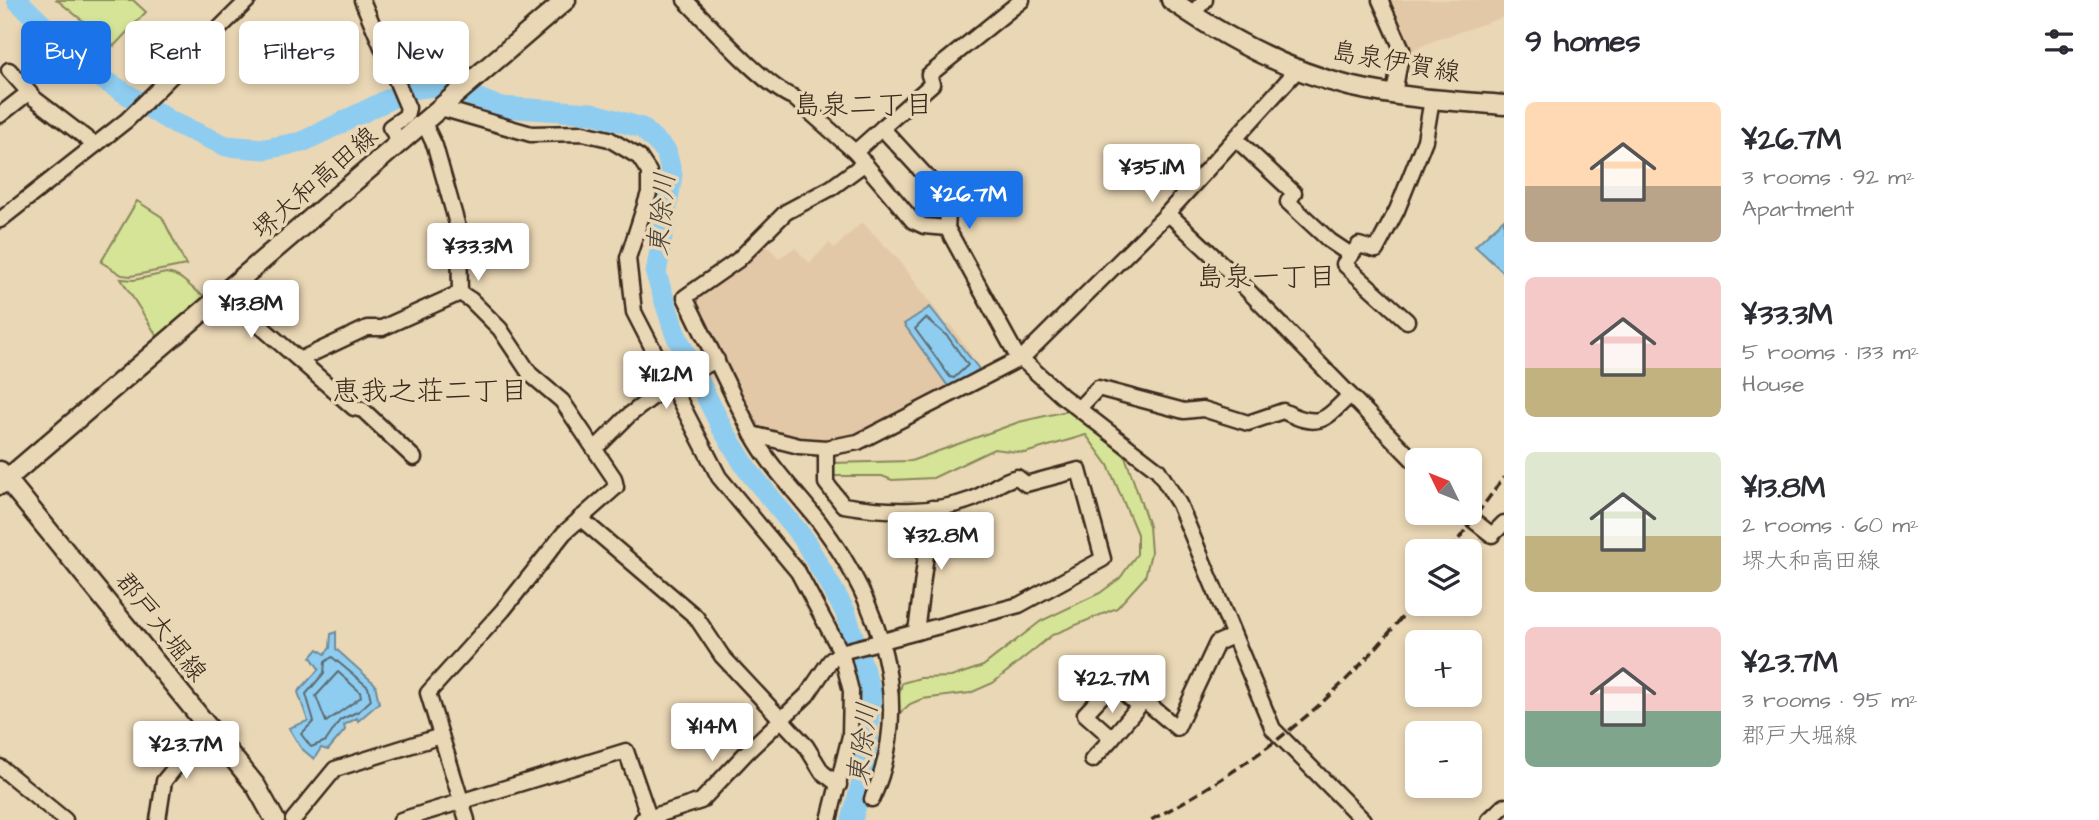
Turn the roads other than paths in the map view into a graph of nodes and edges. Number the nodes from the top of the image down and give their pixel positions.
1 (248, 0) edge
2 (362, 0) edge
3 (566, 0) edge
4 (685, 0) edge
5 (1022, 0) edge
6 (1171, 0) edge
7 (1205, 0) edge
8 (1380, 0) edge
9 (1192, 14) junction
10 (1298, 68) junction
11 (9, 70) dead end
12 (28, 93) junction
13 (1394, 94) junction
14 (1432, 99) junction
15 (444, 105) junction
16 (1504, 105) edge
17 (0, 115) edge
18 (425, 122) junction
19 (882, 128) junction
20 (1236, 139) junction
21 (401, 143) junction
22 (95, 145) junction
23 (860, 157) junction
24 (1165, 216) junction
25 (0, 220) edge
26 (947, 228) junction
27 (1351, 254) junction
28 (460, 293) junction
29 (225, 295) junction
30 (1407, 321) dead end
31 (1023, 357) junction
32 (300, 359) junction
33 (715, 361) junction
34 (671, 383) junction
35 (1350, 395) junction
36 (1079, 408) junction
37 (752, 434) junction
38 (826, 448) junction
39 (596, 449) junction
40 (1405, 452) edge
41 (414, 458) dead end
42 (2, 478) edge
43 (932, 508) junction
44 (580, 519) junction
45 (1504, 523) edge
46 (1479, 525) edge
47 (916, 632) junction
48 (1233, 636) junction
49 (880, 638) junction
50 (841, 652) junction
51 (1144, 700) junction
52 (782, 721) junction
53 (212, 732) junction
54 (441, 736) junction
55 (1112, 738) junction
56 (1092, 760) dead end
57 (0, 767) edge
58 (839, 785) junction
59 (872, 799) dead end
60 (461, 802) junction
61 (1504, 806) edge
62 (647, 819) edge
63 (65, 820) edge
64 (158, 820) edge
65 (275, 820) edge
66 (293, 820) edge
67 (401, 820) edge
68 (467, 820) edge
69 (829, 820) edge
70 (1363, 820) edge
71 (1489, 820) edge

1 - 22 street
2 - 21 street
3 - 15 main road, 堺大和高田線
4 - 23 street
5 - 19 street
6 - 9 main road, 島泉伊賀線
7 - 9 street
8 - 13 street
9 - 10 main road, 島泉伊賀線
10 - 13 main road, 島泉伊賀線
10 - 20 street
11 - 12 street
12 - 17 street
12 - 22 street
13 - 14 main road, 島泉伊賀線
14 - 16 main road, 島泉伊賀線
14 - 27 street
15 - 18 main road, 堺大和高田線
15 - 34 street
18 - 21 main road, 堺大和高田線
18 - 28 street
19 - 23 street
19 - 26 street
20 - 24 street
20 - 27 street
21 - 29 main road, 堺大和高田線
22 - 25 street
23 - 26 street
23 - 33 street
24 - 31 street
24 - 35 street
26 - 31 street
27 - 30 street
28 - 32 street
28 - 39 street
29 - 32 street
29 - 42 main road, 堺大和高田線
31 - 36 street
31 - 38 street
32 - 41 street
33 - 34 street
33 - 37 street
34 - 39 street
34 - 50 street
35 - 36 street
35 - 40 street
36 - 48 street
37 - 38 street
37 - 49 street
38 - 43 street
39 - 44 street
42 - 53 main road, 郡戸大堀線
43 - 47 street
43 - 47 street
44 - 52 street
44 - 54 street
45 - 46 street
47 - 49 street
48 - 51 street
48 - 70 street
49 - 50 street
49 - 59 street
50 - 52 street
50 - 58 street
51 - 55 street
51 - 55 street
52 - 58 street
52 - 62 street
53 - 64 street
53 - 65 main road, 郡戸大堀線
54 - 60 street
54 - 66 street
55 - 56 street
57 - 63 street
58 - 69 street
60 - 62 street
60 - 67 street
60 - 68 street
61 - 71 street

